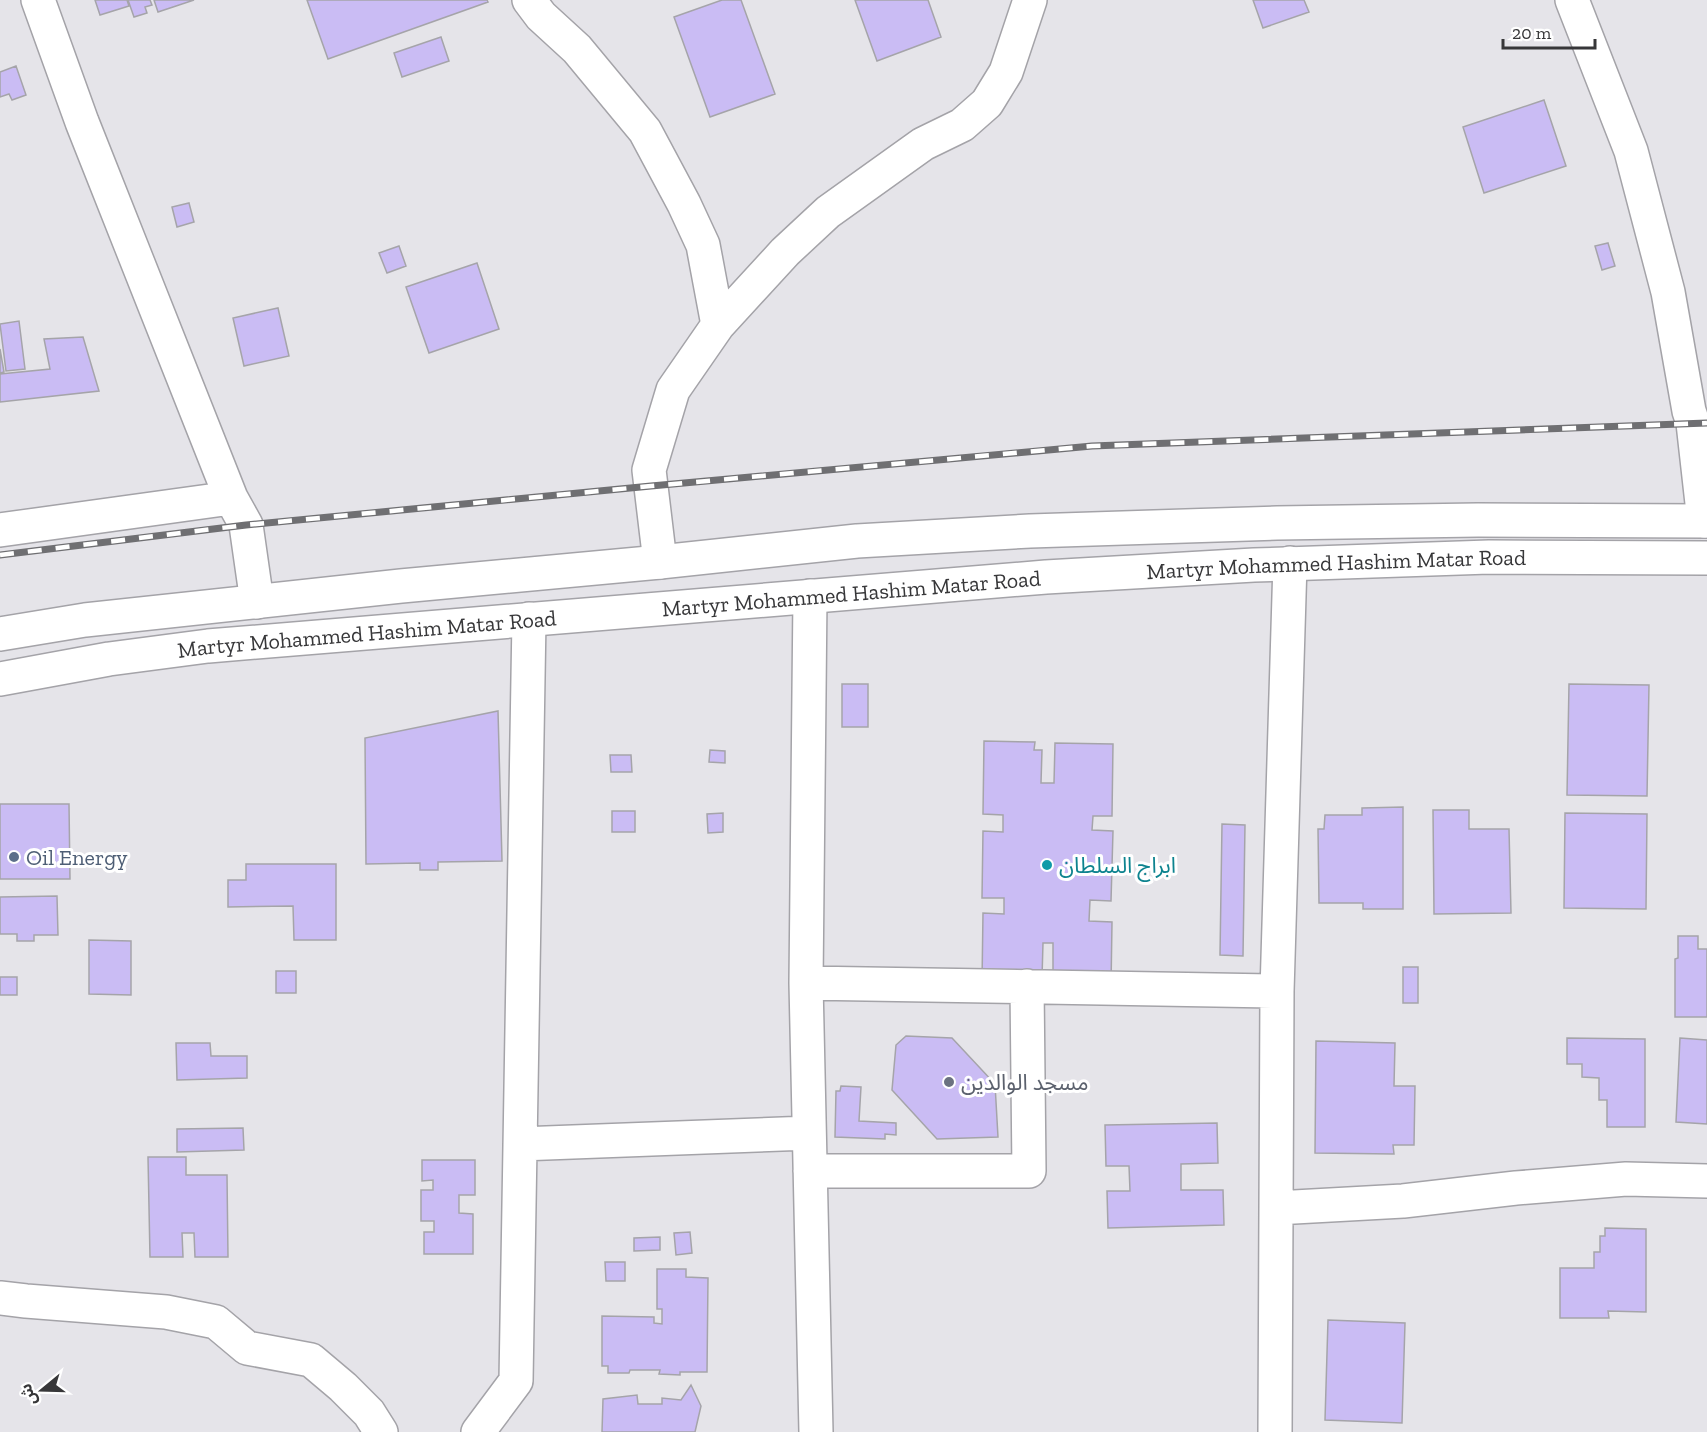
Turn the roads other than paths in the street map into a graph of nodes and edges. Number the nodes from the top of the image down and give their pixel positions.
1 (38, 0) edge
2 (529, 0) edge
3 (1030, 0) edge
4 (1572, 0) edge
5 (718, 325) junction
6 (231, 498) junction
7 (1706, 520) edge
8 (0, 530) edge
9 (1707, 558) edge
10 (660, 562) junction
11 (1290, 563) junction
12 (810, 596) junction
13 (257, 602) junction
14 (529, 619) junction
15 (0, 634) edge
16 (0, 679) edge
17 (806, 983) junction
18 (1027, 986) junction
19 (1276, 991) junction
20 (809, 1134) junction
21 (520, 1144) junction
22 (810, 1171) junction
23 (1707, 1181) edge
24 (1275, 1209) junction
25 (0, 1298) edge
26 (381, 1432) edge
27 (478, 1432) edge
28 (816, 1432) edge
29 (1275, 1432) edge

1 - 6 street
2 - 5 street
3 - 5 street
4 - 7 street
5 - 10 street
6 - 8 street
6 - 13 street
7 - 10 street, Martyr Mohammed Hashim Matar Road
9 - 11 street, Martyr Mohammed Hashim Matar Road
10 - 13 street, Martyr Mohammed Hashim Matar Road
11 - 12 street, Martyr Mohammed Hashim Matar Road
11 - 19 street
12 - 14 street, Martyr Mohammed Hashim Matar Road
12 - 17 street
13 - 15 street, Martyr Mohammed Hashim Matar Road
14 - 16 street, Martyr Mohammed Hashim Matar Road
14 - 21 street
17 - 18 street
17 - 20 street
18 - 19 street
18 - 22 street
19 - 24 street
20 - 21 street
20 - 22 street
21 - 27 street
22 - 28 street
23 - 24 street
24 - 29 street
25 - 26 street

